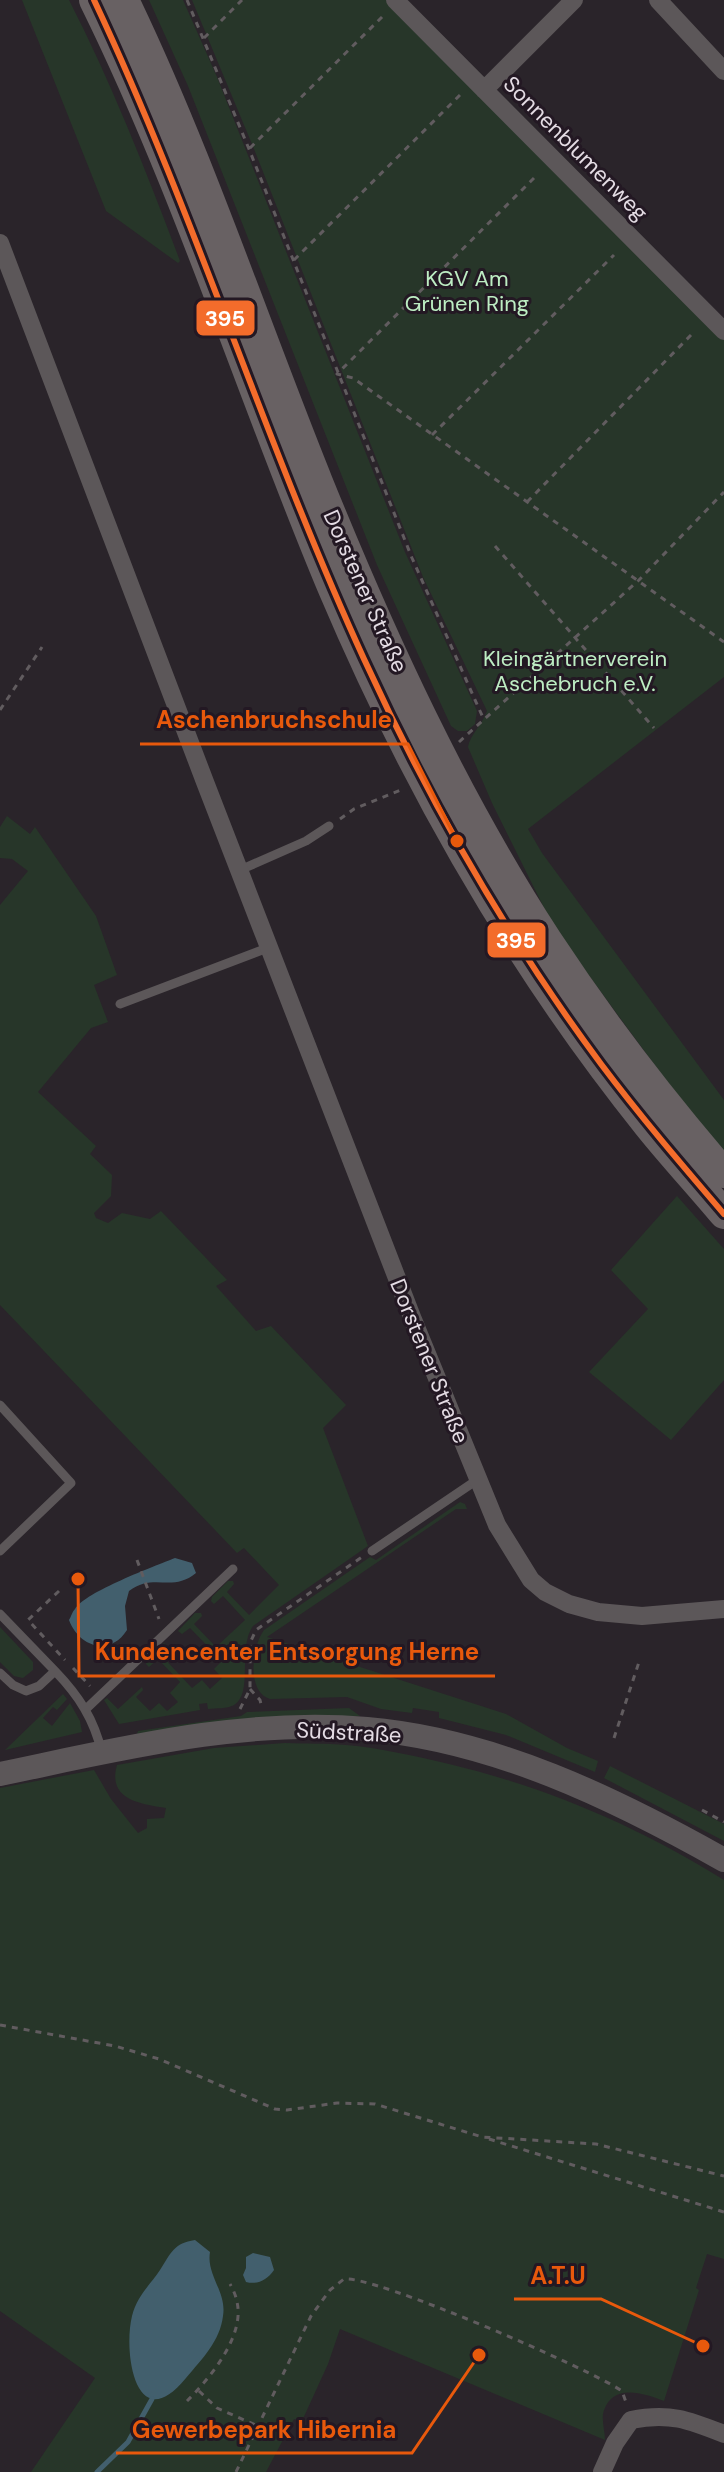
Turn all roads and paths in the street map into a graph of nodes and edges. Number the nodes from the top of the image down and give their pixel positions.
1 (94, 0) edge
2 (124, 0) edge
3 (187, 0) edge
4 (242, 0) edge
5 (574, 0) edge
6 (658, 0) edge
7 (391, 6) edge
8 (204, 38) junction
9 (724, 71) edge
10 (484, 90) junction
11 (465, 91) dead end
12 (249, 149) junction
13 (534, 178) dead end
14 (0, 243) edge
15 (614, 255) dead end
16 (293, 262) junction
17 (724, 331) edge
18 (692, 334) dead end
19 (337, 374) junction
20 (432, 435) junction
21 (724, 492) edge
22 (527, 502) junction
23 (495, 546) dead end
24 (639, 580) junction
25 (575, 637) junction
26 (724, 642) edge
27 (42, 647) dead end
28 (0, 710) edge
29 (484, 720) junction
30 (654, 728) dead end
31 (450, 751) dead end
32 (402, 789) dead end
33 (329, 826) joint
34 (240, 870) junction
35 (270, 947) junction
36 (120, 1004) dead end
37 (724, 1173) edge
38 (724, 1214) edge
39 (0, 1405) edge
40 (477, 1480) junction
41 (0, 1551) edge
42 (372, 1551) joint
43 (137, 1560) dead end
44 (233, 1569) dead end
45 (59, 1591) dead end
46 (724, 1609) edge
47 (0, 1614) edge
48 (168, 1632) junction
49 (639, 1662) dead end
50 (55, 1671) junction
51 (0, 1673) edge
52 (250, 1689) junction
53 (98, 1699) junction
54 (262, 1708) dead end
55 (86, 1709) junction
56 (239, 1711) dead end
57 (614, 1738) dead end
58 (102, 1753) junction
59 (0, 1774) edge
60 (702, 1810) dead end
61 (724, 1822) edge
62 (724, 1860) edge
63 (0, 2025) edge
64 (482, 2137) junction
65 (724, 2176) edge
66 (724, 2212) edge
67 (230, 2284) dead end
68 (198, 2390) junction
69 (187, 2401) dead end
70 (631, 2420) junction
71 (260, 2427) junction
72 (724, 2434) edge
73 (236, 2472) edge
74 (602, 2472) edge

1 - 38 main road, Dorstener Straße
2 - 37 main road, Dorstener Straße
3 - 8 path
4 - 8 path
5 - 10 street
6 - 9 street
7 - 10 street, Sonnenblumenweg
7 - 12 path
8 - 12 path
10 - 17 street, Sonnenblumenweg
11 - 16 path
12 - 16 path
13 - 19 path
14 - 34 street, Dorstener Straße
15 - 20 path
16 - 19 path
18 - 22 path
19 - 20 path
19 - 29 path
20 - 22 path
21 - 24 path
22 - 24 path
23 - 25 path
24 - 25 path
24 - 26 path
25 - 29 path
25 - 30 path
27 - 28 path
29 - 31 path
32 - 33 path
33 - 34 lane
34 - 35 street, Dorstener Straße
35 - 36 lane
35 - 40 street, Dorstener Straße
39 - 41 lane
40 - 42 lane
40 - 46 street, Dorstener Straße
42 - 52 path
43 - 48 path
44 - 48 lane
45 - 53 path
47 - 50 lane
48 - 53 lane
49 - 57 path
50 - 51 lane
50 - 55 lane
52 - 54 path
52 - 56 path
53 - 55 lane
55 - 58 lane
58 - 59 street, Südstraße
58 - 62 street, Südstraße
60 - 61 path
63 - 64 path
64 - 65 path
64 - 66 path
67 - 68 path
68 - 69 path
68 - 71 path
70 - 71 path
70 - 72 street
70 - 74 street
71 - 73 path

